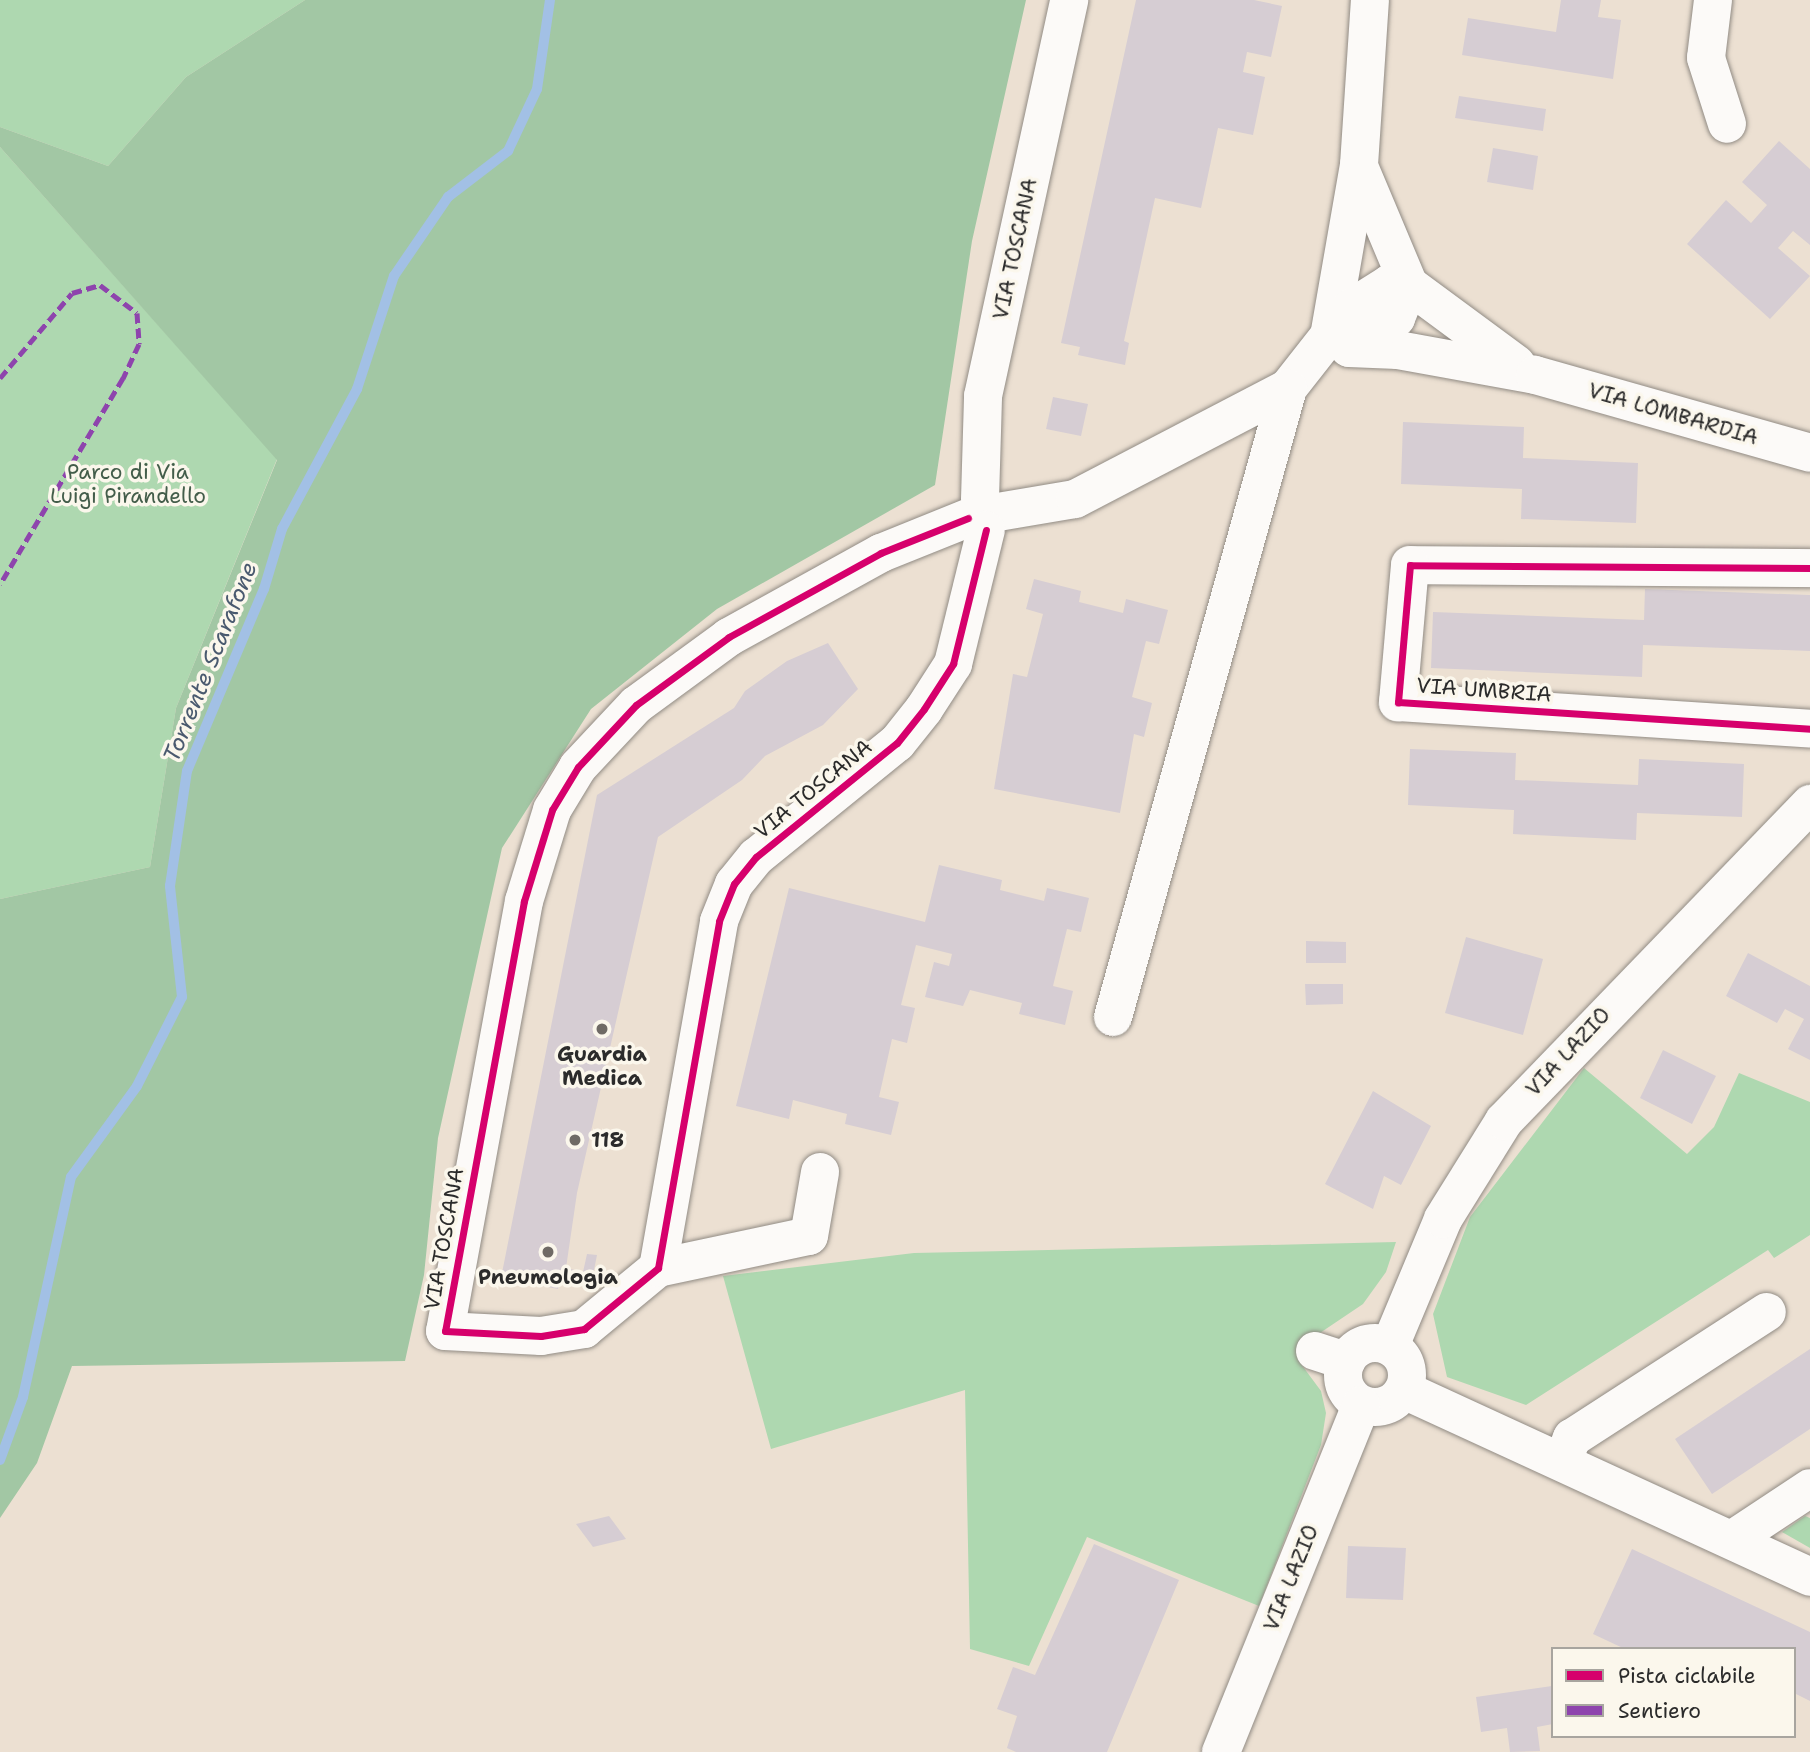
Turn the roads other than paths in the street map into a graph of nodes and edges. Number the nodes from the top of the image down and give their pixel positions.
1 (1069, 0) edge
2 (1370, 0) edge
3 (1713, 0) edge
4 (1727, 124) dead end
5 (1359, 165) junction
6 (1409, 285) junction
7 (1333, 345) junction
8 (1535, 375) junction
9 (1288, 388) junction
10 (1810, 453) edge
11 (983, 515) junction
12 (1810, 568) edge
13 (1810, 729) edge
14 (1810, 804) edge
15 (1113, 1017) dead end
16 (820, 1172) dead end
17 (658, 1268) junction
18 (1767, 1311) dead end
19 (1390, 1346) junction
20 (1404, 1390) junction
21 (1361, 1405) junction
22 (1563, 1461) junction
23 (1810, 1488) edge
24 (1732, 1539) junction
25 (1810, 1577) edge
26 (1221, 1752) edge

1 - 11 street, VIA TOSCANA
2 - 5 street, VIA LOMBARDIA
3 - 4 street
5 - 6 street, VIA LOMBARDIA
5 - 7 street, VIA LOMBARDIA
6 - 7 street, VIA TOSCANA
6 - 8 street, VIA LOMBARDIA
7 - 8 street, VIA LOMBARDIA
7 - 9 street, VIA TOSCANA
8 - 10 street, VIA LOMBARDIA
9 - 11 street, VIA TOSCANA
9 - 15 street, VIA TOSCANA
11 - 17 street, VIA TOSCANA
11 - 17 street, VIA TOSCANA
12 - 13 street, VIA UMBRIA
14 - 19 street, VIA LAZIO
16 - 17 street
18 - 22 street
19 - 20 street
19 - 21 street
20 - 21 street
20 - 22 street
21 - 26 street, VIA LAZIO
22 - 24 street
23 - 24 street
24 - 25 street

